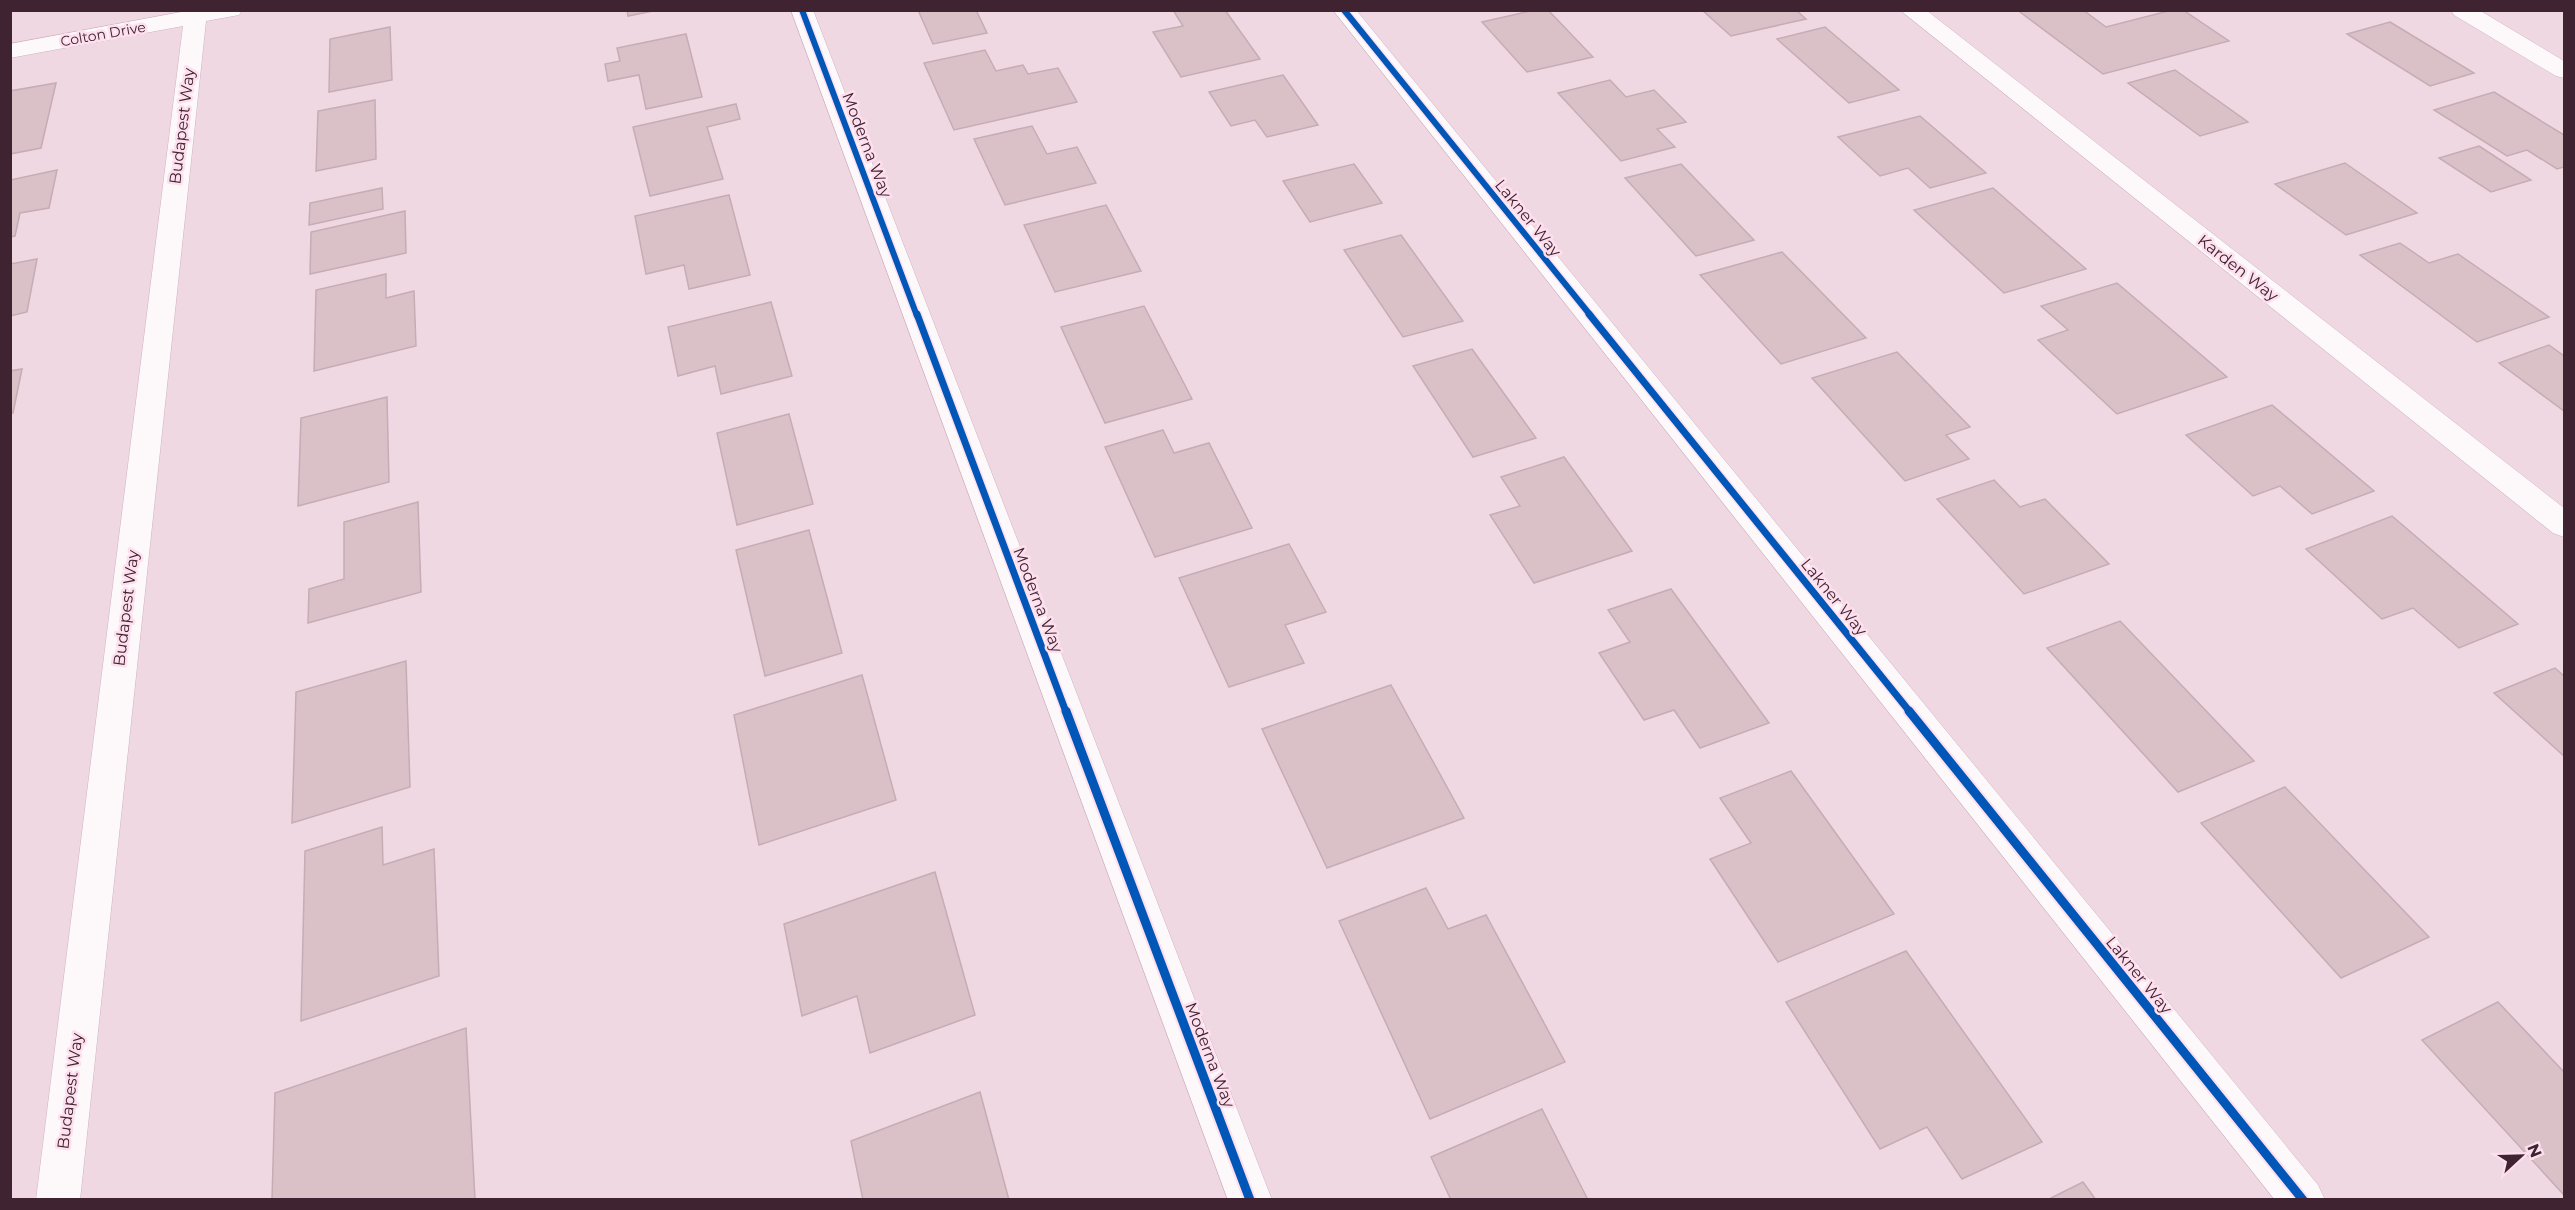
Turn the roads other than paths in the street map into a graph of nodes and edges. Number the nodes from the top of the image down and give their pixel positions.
1 (231, 10) edge
2 (802, 10) edge
3 (1344, 10) edge
4 (1911, 10) edge
5 (2463, 10) edge
6 (195, 17) junction
7 (10, 51) edge
8 (2565, 71) edge
9 (2565, 525) edge
10 (58, 1200) edge
11 (1250, 1200) edge
12 (2303, 1200) edge

1 - 6 street, Colton Drive
2 - 11 street, Moderna Way
3 - 12 street, Lakner Way
4 - 9 street, Karden Way
5 - 8 street
6 - 7 street, Colton Drive
6 - 10 street, Budapest Way

